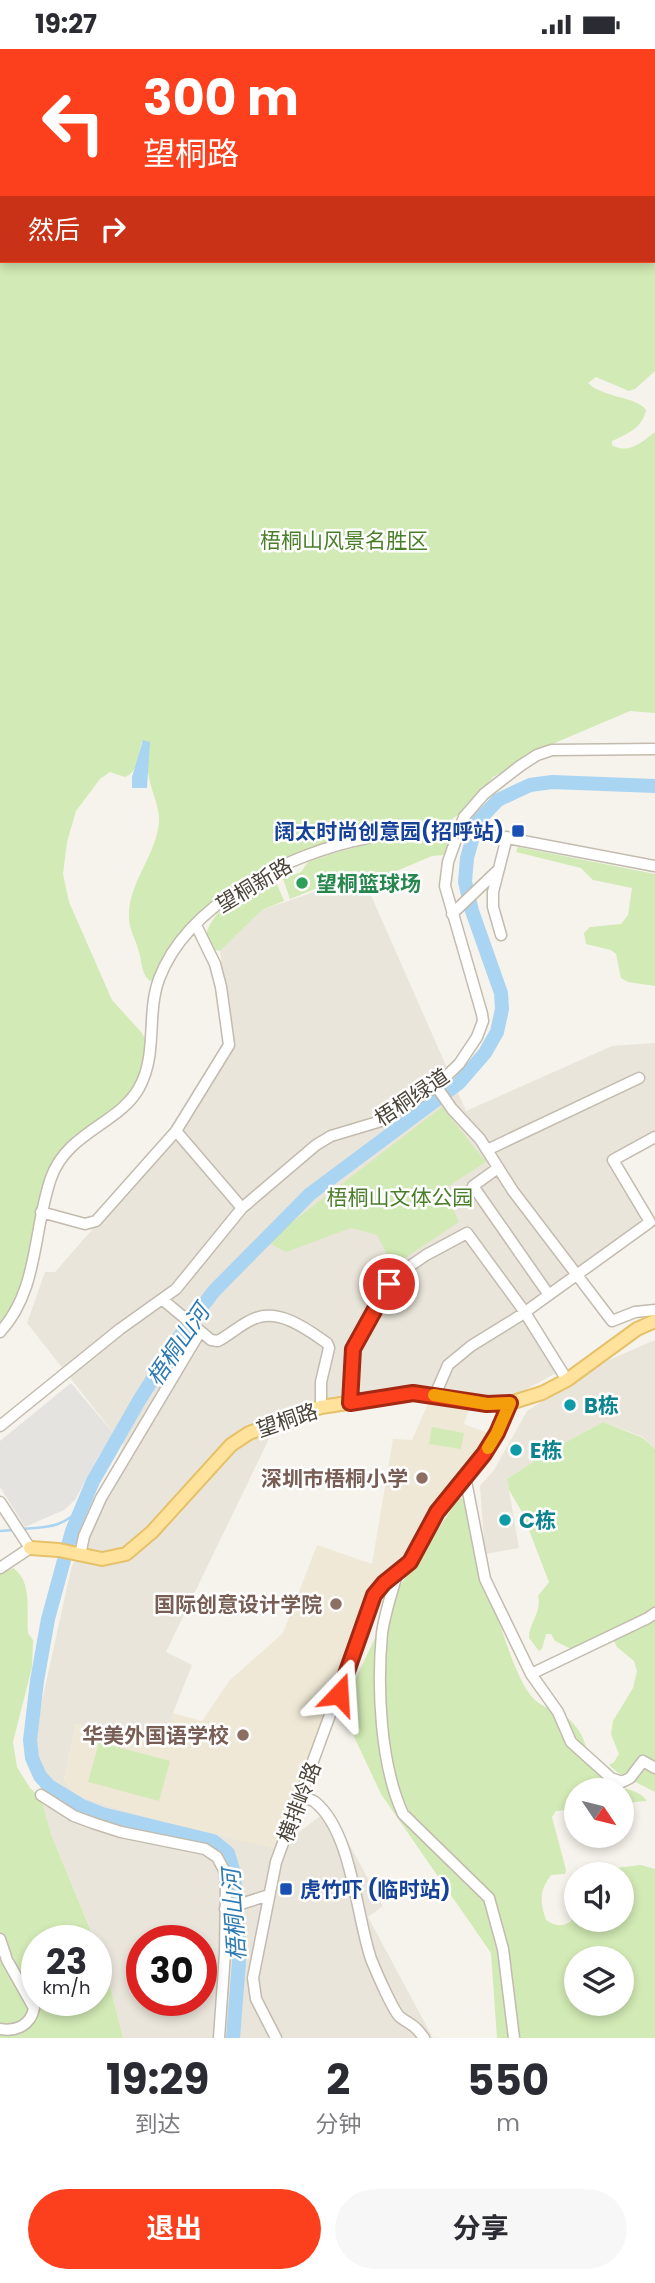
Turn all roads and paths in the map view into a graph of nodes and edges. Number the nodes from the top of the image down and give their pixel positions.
1 (655, 749) edge
2 (502, 837) junction
3 (655, 866) edge
4 (494, 874) junction
5 (456, 911) junction
6 (196, 925) junction
7 (502, 935) dead end
8 (639, 1078) dead end
9 (437, 1088) junction
10 (176, 1131) junction
11 (655, 1136) edge
12 (487, 1150) junction
13 (498, 1168) junction
14 (242, 1208) junction
15 (41, 1212) junction
16 (576, 1275) junction
17 (549, 1295) junction
18 (163, 1300) junction
19 (655, 1310) edge
20 (524, 1312) junction
21 (655, 1321) edge
22 (197, 1331) junction
23 (0, 1332) edge
24 (567, 1380) junction
25 (435, 1395) junction
26 (350, 1403) junction
27 (510, 1403) junction
28 (321, 1407) junction
29 (0, 1426) edge
30 (465, 1476) junction
31 (0, 1501) edge
32 (28, 1544) junction
33 (80, 1555) junction
34 (0, 1568) edge
35 (397, 1575) junction
36 (655, 1613) edge
37 (531, 1674) junction
38 (655, 1768) edge
39 (41, 1795) dead end
40 (300, 1797) junction
41 (269, 1895) junction
42 (225, 1909) junction
43 (0, 1939) edge
44 (0, 2029) edge
45 (219, 2038) edge
46 (276, 2038) edge
47 (424, 2038) edge
48 (514, 2038) edge

1 - 5 street, 梧桐绿道
2 - 3 street, 望桐新路
2 - 4 street
2 - 6 street, 望桐新路, bridge
4 - 5 street
4 - 7 street
5 - 9 street, 梧桐绿道
6 - 10 street
6 - 15 street, 望桐新路
8 - 12 street
9 - 12 street
9 - 14 street, 梧桐绿道
10 - 14 street
10 - 15 street
11 - 16 street
12 - 13 street
13 - 16 street
13 - 17 street
14 - 18 street, 梧桐绿道
15 - 23 street, 望桐新路
16 - 17 street
16 - 19 street
17 - 20 street
18 - 22 street
18 - 29 street, 梧桐绿道
20 - 24 street
20 - 25 street
20 - 26 street
21 - 24 main road, 望桐路
22 - 28 street
22 - 33 street
24 - 27 main road, 望桐路
25 - 26 main road, 望桐路
25 - 27 main road, 望桐路
26 - 28 main road, 望桐路
27 - 30 street, 横排岭路
28 - 33 main road, 望桐路
30 - 35 street, 横排岭路
30 - 37 street
31 - 32 street
32 - 33 main road, 望桐路
32 - 34 street
35 - 40 street, 横排岭路
35 - 48 street
36 - 37 street
37 - 38 street
39 - 42 street
40 - 41 street, 横排岭路
40 - 47 street
41 - 42 street
41 - 46 street, 横排岭路
42 - 45 street
43 - 44 street

